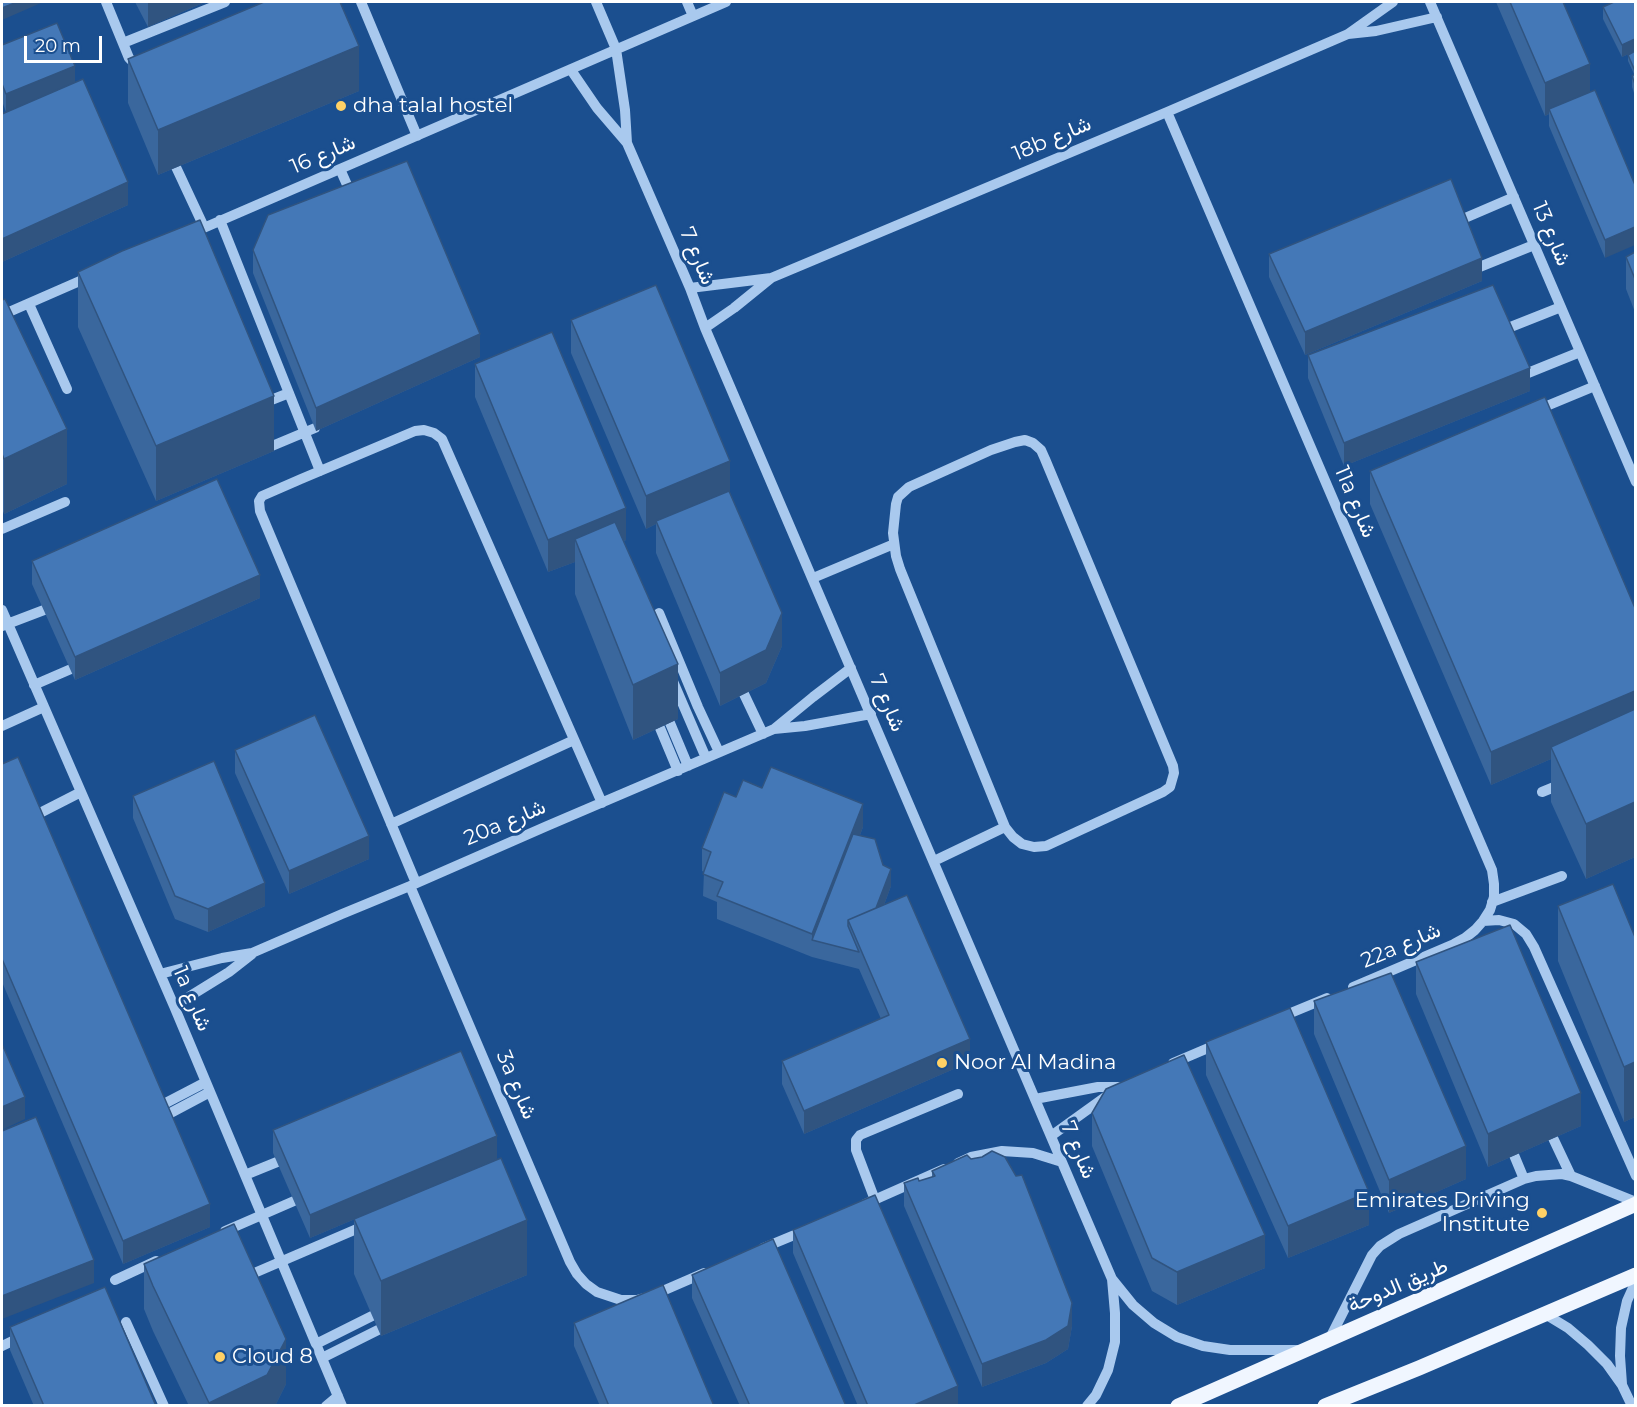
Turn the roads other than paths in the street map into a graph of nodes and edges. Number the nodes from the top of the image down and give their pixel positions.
1 (106, 2) edge
2 (225, 2) edge
3 (361, 2) edge
4 (596, 2) edge
5 (687, 2) edge
6 (726, 2) edge
7 (1393, 2) edge
8 (1430, 2) edge
9 (693, 16) junction
10 (1437, 17) junction
11 (1348, 34) junction
12 (123, 43) junction
13 (616, 49) junction
14 (147, 58) edge
15 (571, 70) junction
16 (1167, 112) junction
17 (417, 135) junction
18 (627, 143) junction
19 (176, 167) edge
20 (340, 169) junction
21 (1514, 197) junction
22 (355, 204) edge
23 (220, 220) junction
24 (1458, 221) edge
25 (204, 227) junction
26 (185, 235) edge
27 (1534, 245) junction
28 (1477, 268) edge
29 (97, 274) edge
30 (771, 278) junction
31 (690, 288) junction
32 (29, 304) junction
33 (1561, 307) junction
34 (3, 319) edge
35 (705, 328) junction
36 (1503, 330) edge
37 (1580, 352) junction
38 (1523, 375) edge
39 (1595, 386) junction
40 (68, 389) dead end
41 (289, 393) junction
42 (255, 407) edge
43 (1522, 417) edge
44 (310, 430) junction
45 (272, 446) edge
46 (320, 471) junction
47 (1635, 482) edge
48 (65, 502) dead end
49 (2, 529) edge
50 (894, 544) junction
51 (813, 578) junction
52 (2, 610) edge
53 (44, 610) edge
54 (659, 612) dead end
55 (4, 625) edge
56 (851, 668) junction
57 (71, 669) edge
58 (668, 669) edge
59 (34, 686) junction
60 (744, 694) edge
61 (44, 707) junction
62 (871, 714) junction
63 (2, 726) edge
64 (665, 726) edge
65 (774, 729) junction
66 (763, 734) junction
67 (574, 740) junction
68 (719, 752) junction
69 (706, 758) junction
70 (683, 768) junction
71 (1574, 778) edge
72 (81, 792) junction
73 (1542, 792) dead end
74 (602, 803) junction
75 (34, 816) edge
76 (391, 824) junction
77 (1005, 827) junction
78 (934, 861) junction
79 (1562, 876) dead end
80 (413, 884) junction
81 (1491, 906) junction
82 (1484, 921) junction
83 (252, 953) junction
84 (160, 974) junction
85 (174, 1006) junction
86 (1275, 1020) edge
87 (1228, 1043) edge
88 (1165, 1067) edge
89 (208, 1087) junction
90 (958, 1094) dead end
91 (1035, 1099) junction
92 (158, 1107) edge
93 (164, 1117) edge
94 (1051, 1136) junction
95 (1553, 1138) edge
96 (1514, 1155) edge
97 (277, 1162) edge
98 (1062, 1162) junction
99 (245, 1175) junction
100 (1571, 1176) junction
101 (1635, 1176) edge
102 (1524, 1179) junction
103 (875, 1200) junction
104 (294, 1202) edge
105 (1635, 1203) edge
106 (861, 1211) edge
107 (262, 1215) junction
108 (374, 1221) edge
109 (813, 1230) edge
110 (218, 1234) edge
111 (756, 1251) edge
112 (165, 1257) edge
113 (281, 1260) junction
114 (714, 1269) edge
115 (1635, 1275) edge
116 (1112, 1279) junction
117 (115, 1280) dead end
118 (239, 1280) edge
119 (1635, 1281) edge
120 (609, 1297) junction
121 (604, 1309) edge
122 (1545, 1314) junction
123 (372, 1316) edge
124 (126, 1322) dead end
125 (378, 1330) edge
126 (33, 1332) edge
127 (1330, 1338) junction
128 (316, 1344) junction
129 (2, 1346) edge
130 (1303, 1350) junction
131 (322, 1358) junction
132 (1622, 1385) junction
133 (340, 1401) edge
134 (1628, 1403) edge
135 (164, 1406) edge
136 (327, 1406) edge
137 (1088, 1406) edge
138 (1178, 1406) edge
139 (1325, 1406) edge

1 - 12 street
2 - 12 street
3 - 17 street
4 - 13 street, شارع 7
5 - 9 street
6 - 9 street, شارع 16
7 - 11 street, 18b شارع
8 - 10 street, شارع 13
9 - 13 street, شارع 16
10 - 11 street, 18b شارع
10 - 21 street, شارع 13
11 - 16 street, 18b شارع
12 - 14 street
13 - 15 street, شارع 16
13 - 18 street, شارع 7
15 - 17 street, شارع 16
15 - 18 street, شارع 7
16 - 30 street, 18b شارع
16 - 81 street, 11a شارع
17 - 20 street, شارع 16
18 - 31 street, شارع 7
19 - 25 street
20 - 22 street
20 - 23 street, شارع 16
21 - 24 street
21 - 27 street, شارع 13
23 - 25 street, شارع 16
23 - 41 street
25 - 26 street, شارع 16
27 - 28 street
27 - 33 street, شارع 13
29 - 32 street
30 - 31 street, 18b شارع
30 - 35 street, 18b شارع
31 - 35 street, شارع 7
32 - 34 street
32 - 40 street
33 - 36 street
33 - 37 street, شارع 13
35 - 51 street, شارع 7
37 - 38 street
37 - 39 street, شارع 13
39 - 43 street
39 - 47 street, شارع 13
41 - 42 street
41 - 44 street
44 - 45 street
44 - 46 street
46 - 67 street
46 - 76 street, 3a شارع
48 - 49 street
50 - 51 street
50 - 77 street
50 - 77 street
51 - 56 street, شارع 7
52 - 55 street, 1a شارع
53 - 55 street
54 - 68 street
55 - 59 street, 1a شارع
56 - 62 street, شارع 7
56 - 65 street, 20a شارع
57 - 59 street
58 - 69 street
59 - 61 street, 1a شارع
60 - 66 street
61 - 63 street
61 - 72 street, 1a شارع
62 - 65 street, 20a شارع
62 - 78 street, شارع 7
64 - 70 street
65 - 66 street, 20a شارع
66 - 68 street, 20a شارع
67 - 74 street
67 - 76 street
68 - 69 street, 20a شارع
69 - 70 street, 20a شارع
70 - 74 street, 20a شارع
71 - 73 street
72 - 75 street
72 - 84 street, 1a شارع
74 - 80 street, 20a شارع
76 - 80 street, 3a شارع
77 - 78 street
78 - 91 street, شارع 7
79 - 81 street
80 - 83 street, 20a شارع
80 - 120 street, 3a شارع
81 - 82 street, 22a شارع
82 - 86 street, 22a شارع
82 - 101 street
83 - 84 street, 20a شارع
83 - 85 street, 20a شارع
84 - 85 street, 1a شارع
85 - 89 street, 1a شارع
87 - 88 street
89 - 92 street
89 - 93 street
89 - 99 street, 1a شارع
90 - 103 street
91 - 94 street, شارع 7
91 - 94 street
94 - 98 street, شارع 7
95 - 100 street
96 - 102 street
97 - 99 street
98 - 103 street
98 - 116 street, شارع 7
99 - 107 street, 1a شارع
100 - 102 street
100 - 105 street
102 - 127 street
103 - 106 street
104 - 107 street
105 - 127 main road, طريق الدوحة
107 - 110 street
107 - 113 street, 1a شارع
108 - 113 street
109 - 111 street
112 - 117 street
113 - 118 street
113 - 128 street, 1a شارع
114 - 120 street
115 - 122 main road
116 - 130 street, شارع 7
116 - 137 street, شارع 7
119 - 132 street
120 - 121 street
122 - 132 street
122 - 139 main road
123 - 128 street
124 - 135 street
125 - 131 street
126 - 129 street
127 - 130 main road, طريق الدوحة
128 - 131 street, 1a شارع
130 - 138 main road, طريق الدوحة
131 - 133 street, 1a شارع
132 - 134 street
133 - 136 street

